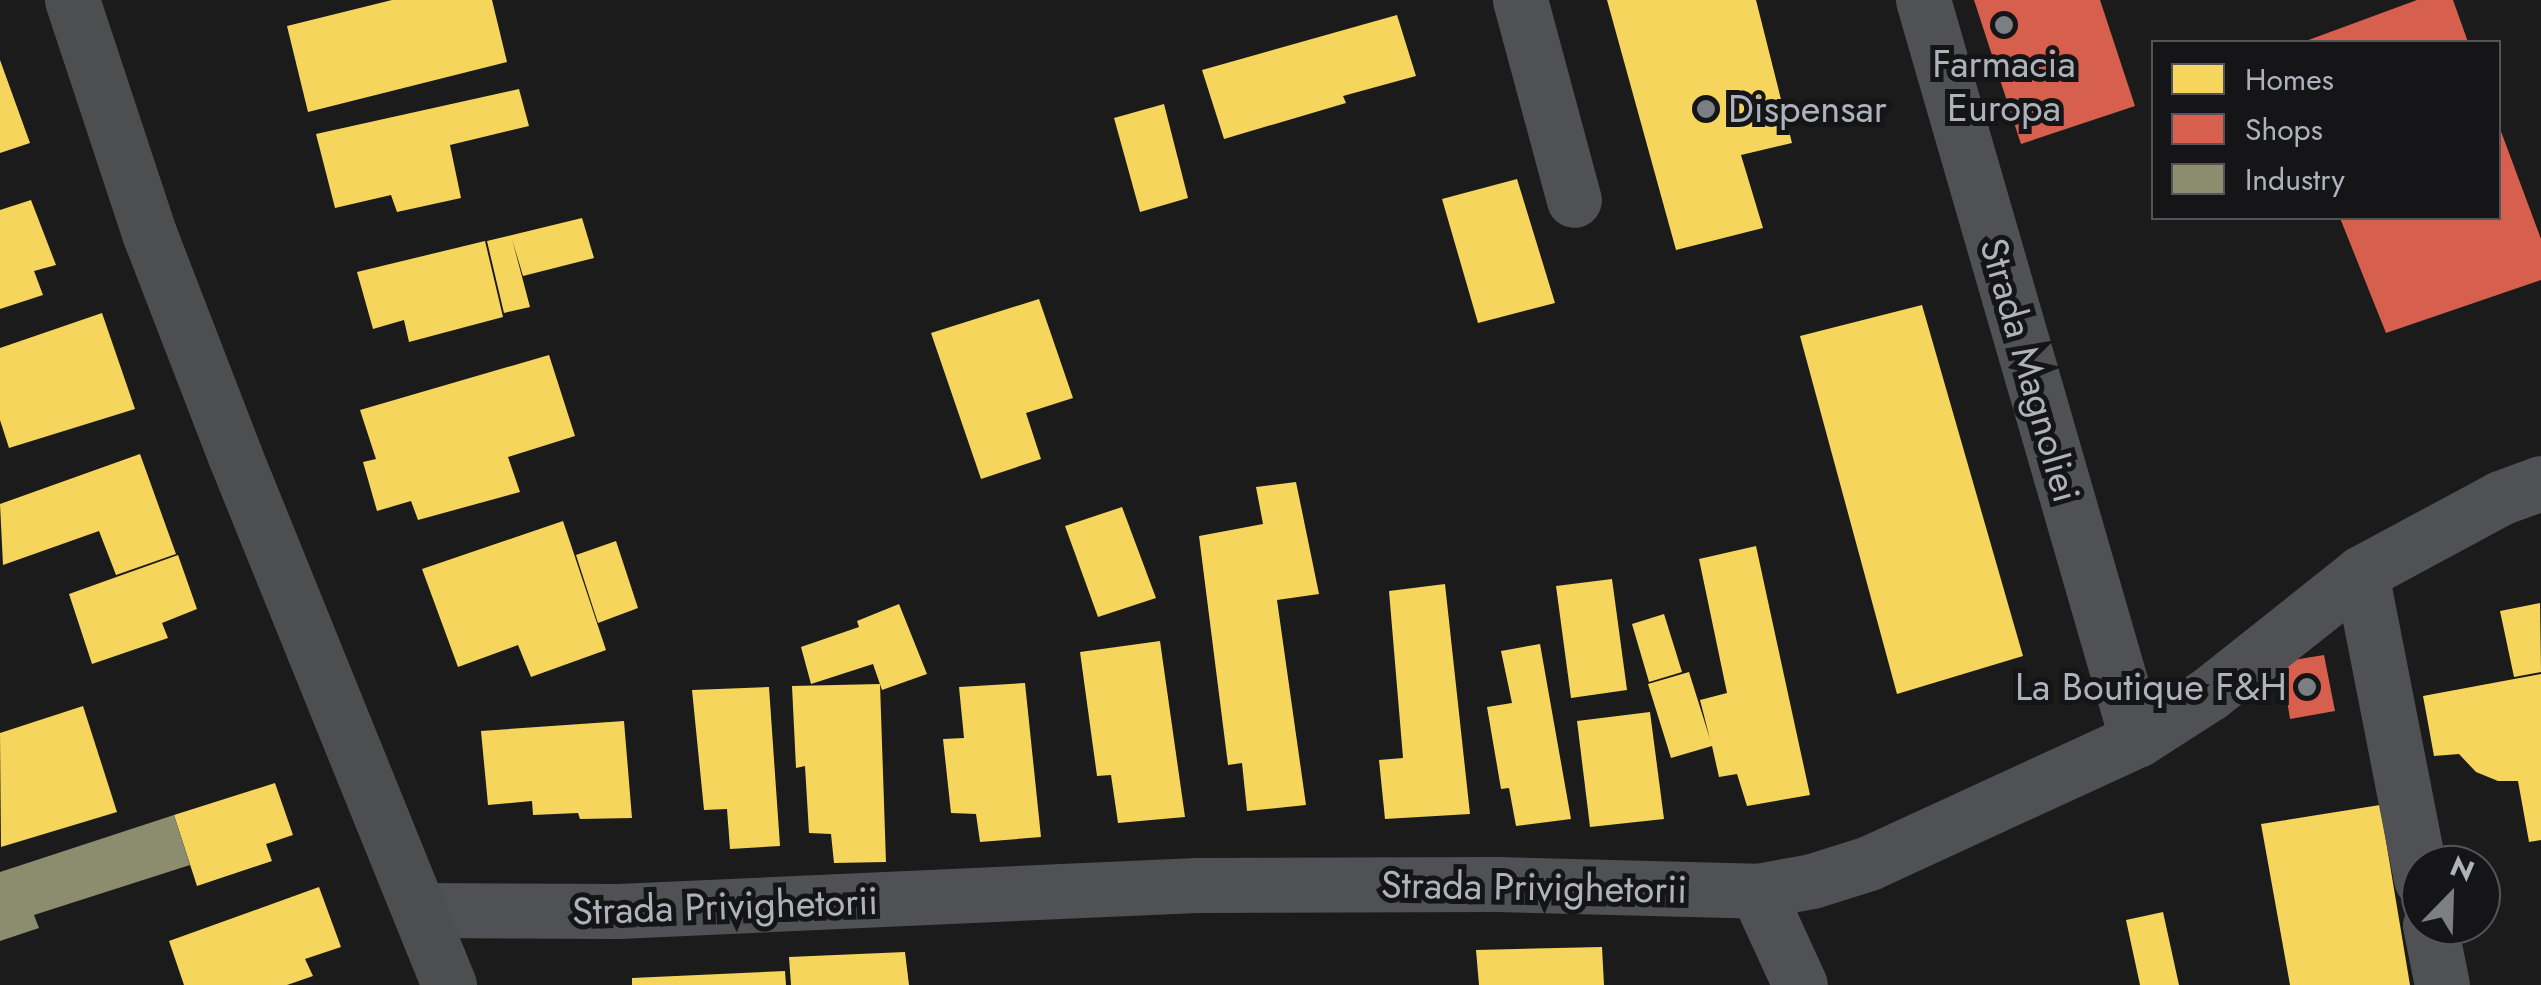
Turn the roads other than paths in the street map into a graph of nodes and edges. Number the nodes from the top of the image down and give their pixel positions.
1 (72, 0) edge
2 (1520, 0) edge
3 (1923, 0) edge
4 (1574, 200) dead end
5 (2541, 483) edge
6 (2361, 573) junction
7 (2137, 740) junction
8 (2414, 845) edge
9 (1757, 891) junction
10 (420, 910) junction
11 (2434, 945) edge
12 (449, 985) edge
13 (1800, 985) edge
14 (2442, 985) edge

1 - 10 main road
2 - 4 street
3 - 7 street, Strada Magnoliei
5 - 6 street, Strada Privighetorii
6 - 7 street, Strada Privighetorii
6 - 8 street
7 - 9 street, Strada Privighetorii
9 - 10 street, Strada Privighetorii
9 - 13 street
10 - 12 main road
11 - 14 street

